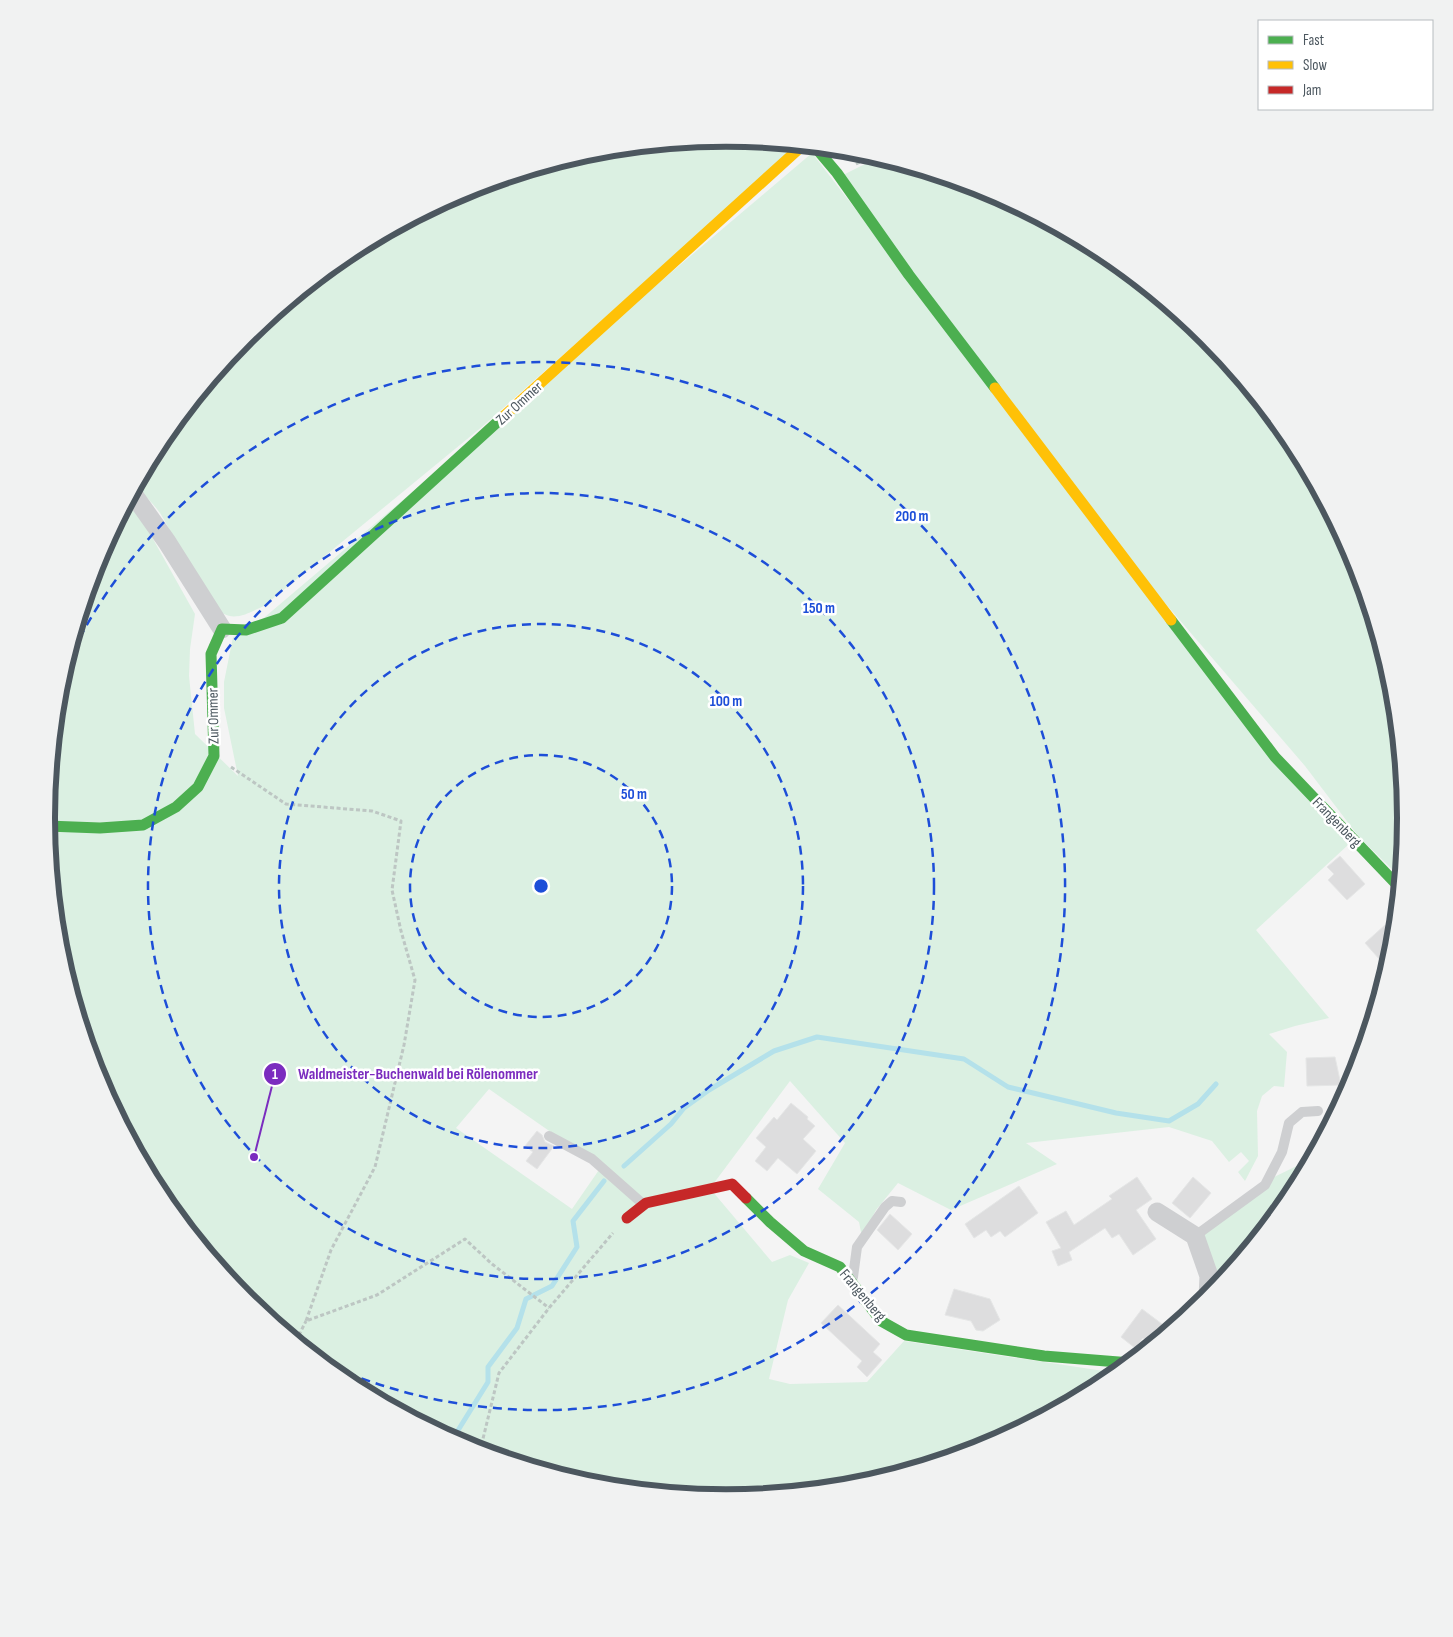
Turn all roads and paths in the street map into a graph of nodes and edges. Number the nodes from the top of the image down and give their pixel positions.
1 (796, 151) edge
2 (822, 154) edge
3 (136, 499) edge
4 (222, 629) junction
5 (214, 756) junction
6 (55, 826) edge
7 (1395, 882) edge
8 (1318, 1111) dead end
9 (549, 1136) dead end
10 (901, 1202) dead end
11 (644, 1205) junction
12 (1157, 1212) dead end
13 (627, 1218) joint
14 (1195, 1236) junction
15 (852, 1283) junction
16 (1209, 1285) edge
17 (549, 1308) junction
18 (306, 1321) junction
19 (299, 1335) edge
20 (1120, 1362) edge
21 (482, 1443) edge

1 - 4 street, Zur Ommer
2 - 7 street, Frangenberg
3 - 4 street
4 - 5 street, Zur Ommer
5 - 6 street, Zur Ommer
5 - 18 path
8 - 14 lane
9 - 11 lane
10 - 15 lane
11 - 13 street, Frangenberg
11 - 15 street, Frangenberg
12 - 14 street
13 - 17 path
14 - 16 street
15 - 20 street, Frangenberg
17 - 18 path
17 - 21 path
18 - 19 path

